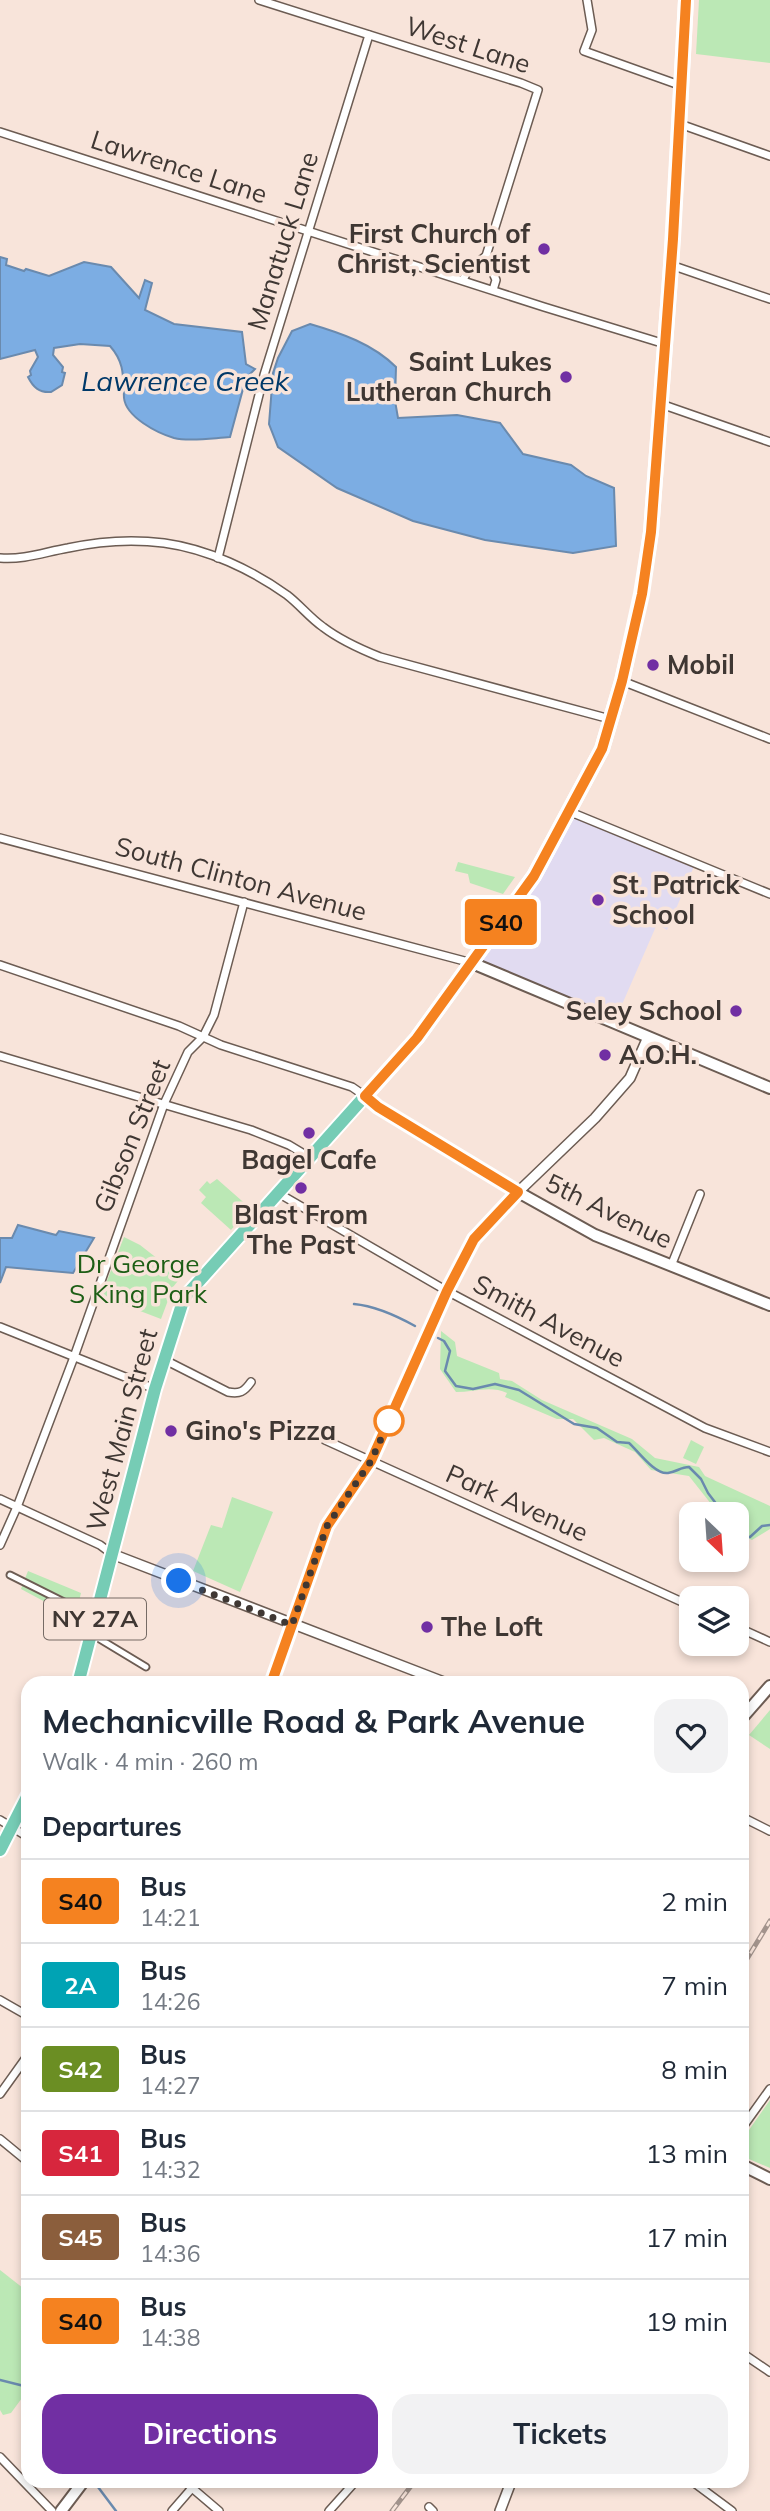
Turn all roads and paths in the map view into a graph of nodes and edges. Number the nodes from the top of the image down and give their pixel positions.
1 (259, 0) edge
2 (587, 0) edge
3 (686, 0) edge
4 (369, 36) junction
5 (682, 86) junction
6 (680, 124) junction
7 (0, 132) edge
8 (770, 156) edge
9 (308, 231) junction
10 (486, 256) junction
11 (671, 265) junction
12 (463, 280) junction
13 (493, 290) junction
14 (770, 299) edge
15 (666, 344) junction
16 (661, 404) junction
17 (770, 442) edge
18 (0, 558) edge
19 (218, 558) junction
20 (622, 681) junction
21 (610, 719) junction
22 (770, 739) edge
23 (568, 811) junction
24 (0, 838) edge
25 (770, 894) edge
26 (244, 902) junction
27 (472, 962) junction
28 (0, 965) edge
29 (203, 1037) junction
30 (648, 1037) junction
31 (0, 1056) edge
32 (770, 1088) edge
33 (365, 1096) junction
34 (164, 1104) junction
35 (309, 1157) junction
36 (518, 1192) junction
37 (278, 1193) junction
38 (701, 1194) dead end
39 (671, 1266) junction
40 (447, 1291) junction
41 (770, 1305) edge
42 (0, 1327) edge
43 (74, 1357) junction
44 (163, 1359) junction
45 (251, 1382) dead end
46 (155, 1389) junction
47 (325, 1440) dead end
48 (770, 1452) edge
49 (371, 1461) junction
50 (0, 1499) edge
51 (17, 1507) junction
52 (0, 1545) edge
53 (112, 1554) junction
54 (10, 1575) dead end
55 (679, 1601) edge
56 (80, 1610) dead end
57 (292, 1625) junction
58 (749, 1632) edge
59 (99, 1638) dead end
60 (770, 1642) edge
61 (146, 1667) dead end
62 (80, 1676) edge
63 (274, 1676) edge
64 (428, 1676) edge
65 (770, 1686) edge
66 (749, 1710) edge
67 (21, 1804) edge
68 (749, 1820) edge
69 (6, 1823) edge
70 (770, 1831) edge
71 (21, 1833) edge
72 (0, 1850) edge
73 (0, 2000) edge
74 (21, 2012) edge
75 (21, 2065) edge
76 (770, 2089) edge
77 (0, 2094) edge
78 (749, 2118) edge
79 (0, 2139) edge
80 (21, 2156) edge
81 (749, 2168) edge
82 (770, 2179) edge
83 (749, 2358) edge
84 (770, 2372) edge
85 (0, 2457) edge
86 (21, 2479) edge
87 (30, 2488) edge
88 (78, 2488) edge
89 (192, 2488) joint
90 (350, 2488) edge
91 (508, 2488) edge
92 (701, 2488) edge
93 (52, 2511) edge
94 (61, 2511) edge
95 (172, 2511) edge
96 (219, 2511) edge
97 (329, 2511) edge
98 (500, 2511) edge
99 (732, 2511) edge

1 - 4 street, West Lane
2 - 5 street
3 - 5 main road, NY 27A
4 - 9 street, Manatuck Lane
4 - 10 street, West Lane
5 - 6 main road, NY 27A
6 - 8 street
6 - 11 main road, NY 27A
7 - 9 street, Lawrence Lane
9 - 12 street, Lawrence Lane
9 - 19 street, Manatuck Lane
10 - 12 street, West Lane
10 - 13 street
11 - 14 street
11 - 15 main road, NY 27A
12 - 13 street, Lawrence Lane
13 - 15 street, Lawrence Lane
15 - 16 main road, NY 27A
16 - 17 street
16 - 20 main road, NY 27A
18 - 19 street
19 - 21 street
20 - 21 main road, NY 27A
20 - 22 street
21 - 23 main road, West Main Street / NY 27A
23 - 25 street
23 - 27 main road, West Main Street / NY 27A
24 - 26 street, South Clinton Avenue
26 - 27 street, South Clinton Avenue
26 - 29 street, Gibson Street
27 - 30 main road
27 - 33 main road, West Main Street / NY 27A
28 - 29 street
29 - 33 street
29 - 34 street, Gibson Street
30 - 32 main road
30 - 36 street
31 - 34 street
33 - 35 main road, West Main Street / NY 27A
33 - 36 main road, 5th Avenue
34 - 35 street
34 - 43 street, Gibson Street
35 - 37 main road, West Main Street / NY 27A
36 - 39 main road, 5th Avenue
36 - 40 street
37 - 40 street, Smith Avenue
37 - 44 main road, West Main Street / NY 27A
38 - 39 street
39 - 41 main road, 5th Avenue
40 - 48 street, Smith Avenue
40 - 49 street
42 - 43 street
43 - 46 street
43 - 51 street, Gibson Street
44 - 45 street
44 - 46 main road, West Main Street / NY 27A
46 - 53 main road, West Main Street / NY 27A
47 - 49 street, Park Avenue
49 - 55 street, Park Avenue
49 - 57 street
50 - 51 street
51 - 52 street, Gibson Street
51 - 53 street
53 - 57 street
53 - 62 main road, NY 27A
54 - 56 street
57 - 63 street
57 - 64 street
58 - 60 street
59 - 61 street
65 - 66 main road
67 - 69 main road
68 - 70 street
69 - 71 street
69 - 72 main road
73 - 74 street
75 - 77 street
76 - 78 street
79 - 80 street
81 - 82 main road
83 - 84 street
85 - 86 street
87 - 93 street
88 - 94 main road
89 - 95 street
89 - 96 street
90 - 97 street
91 - 98 street
92 - 99 street

